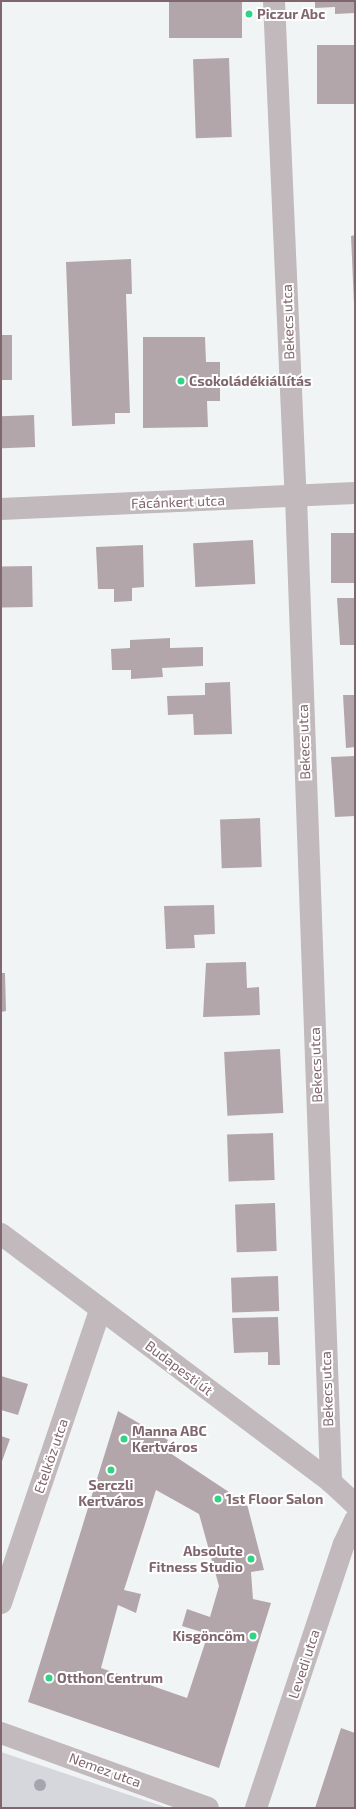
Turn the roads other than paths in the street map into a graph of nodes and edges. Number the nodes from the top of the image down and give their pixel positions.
1 (274, 1) edge
2 (355, 494) edge
3 (296, 497) junction
4 (1, 509) edge
5 (1, 1234) edge
6 (100, 1310) junction
7 (331, 1482) junction
8 (355, 1504) edge
9 (355, 1520) edge
10 (5, 1576) edge
11 (1, 1603) edge
12 (1, 1733) edge
13 (208, 1808) edge
14 (256, 1808) edge

1 - 3 street, Bekecs utca
2 - 3 street, Fácánkert utca
3 - 4 street, Fácánkert utca
3 - 7 street, Bekecs utca
5 - 6 street, Budapesti út
6 - 7 street, Budapesti út
6 - 10 street, Etelköz utca
7 - 8 street, Budapesti út
9 - 14 street, Levedi utca
10 - 11 street, Etelköz utca
12 - 13 street, Nemez utca

